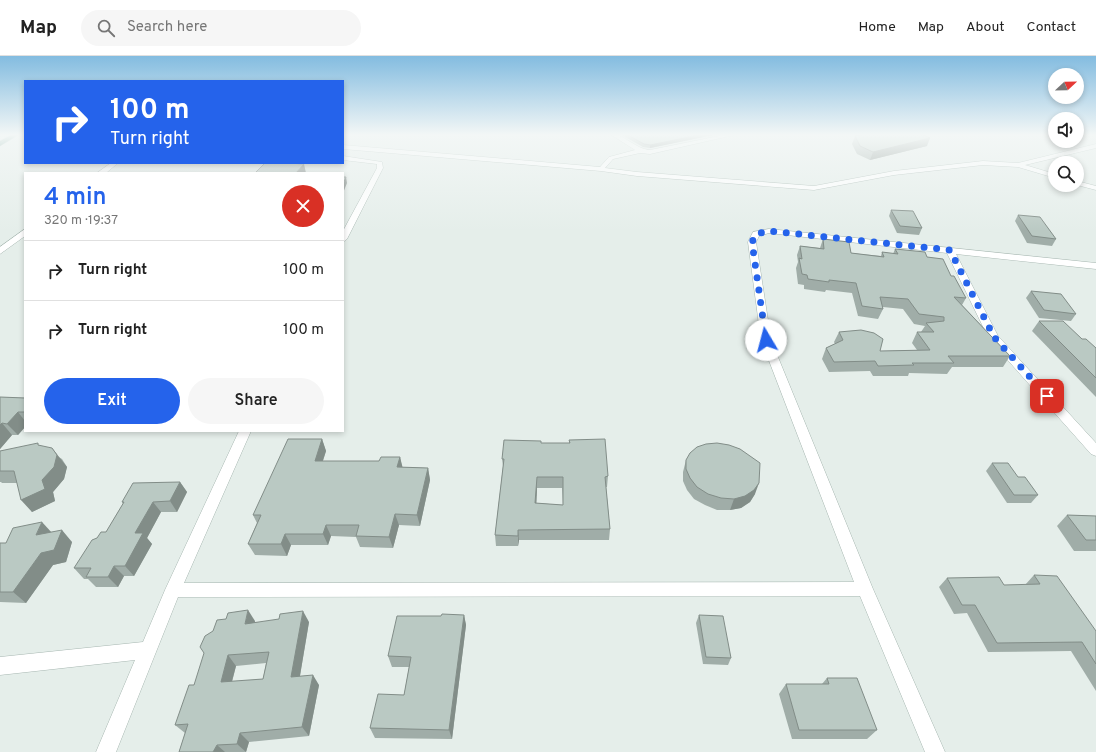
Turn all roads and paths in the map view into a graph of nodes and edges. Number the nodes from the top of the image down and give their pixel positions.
1 (380, 166) edge
2 (571, 166) edge
3 (603, 166) edge
4 (951, 166) edge
5 (1023, 166) edge
6 (601, 169) junction
7 (1048, 174) edge
8 (1084, 185) edge
9 (1096, 188) edge
10 (24, 233) edge
11 (344, 237) edge
12 (950, 250) junction
13 (0, 251) edge
14 (1096, 266) edge
15 (245, 432) edge
16 (1096, 451) edge
17 (865, 589) junction
18 (173, 590) junction
19 (147, 650) junction
20 (0, 666) edge
21 (106, 752) edge
22 (935, 752) edge

1 - 11 street
2 - 6 lane
3 - 6 lane
4 - 6 lane
5 - 7 lane
8 - 9 lane
10 - 13 street
12 - 14 street
12 - 16 street
12 - 17 street
15 - 18 street
17 - 18 street
17 - 22 street
18 - 19 street
19 - 20 street
19 - 21 street

